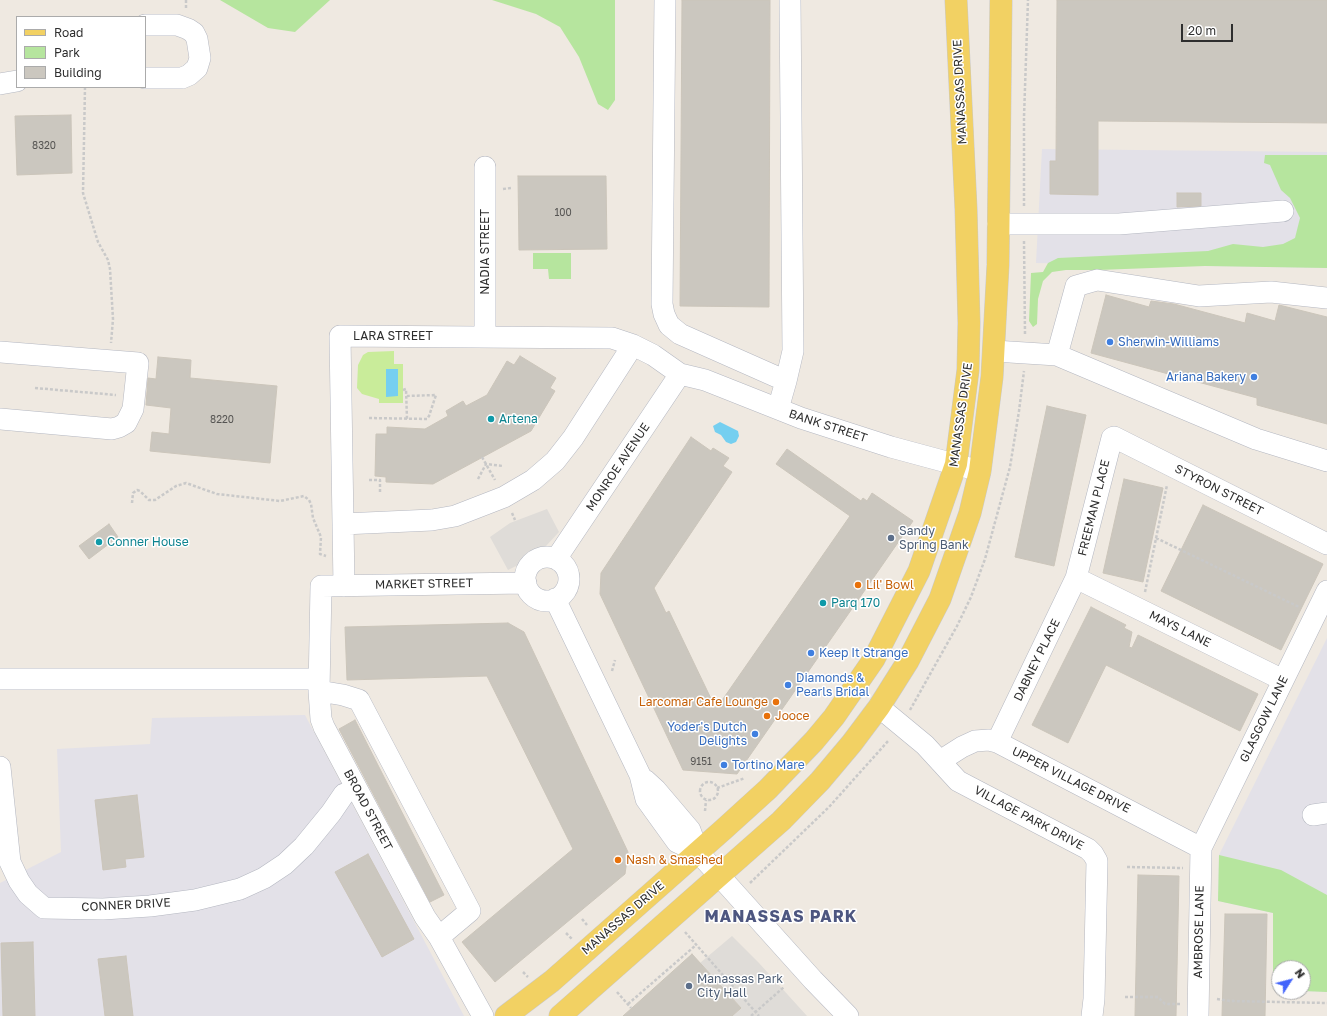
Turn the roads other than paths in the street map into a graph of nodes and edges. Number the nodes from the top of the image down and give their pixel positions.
1 (665, 0) edge
2 (790, 0) edge
3 (956, 0) edge
4 (1001, 0) edge
5 (146, 25) edge
6 (146, 78) edge
7 (16, 81) edge
8 (0, 84) edge
9 (485, 167) dead end
10 (1283, 211) dead end
11 (998, 224) junction
12 (1327, 298) edge
13 (485, 337) junction
14 (633, 345) junction
15 (994, 351) junction
16 (0, 352) edge
17 (1058, 355) junction
18 (680, 374) junction
19 (786, 380) junction
20 (778, 409) junction
21 (0, 420) edge
22 (1112, 438) joint
23 (1327, 461) edge
24 (956, 464) junction
25 (980, 472) junction
26 (342, 524) junction
27 (1327, 544) edge
28 (556, 559) junction
29 (1076, 578) junction
30 (526, 583) junction
31 (321, 586) joint
32 (344, 586) junction
33 (1327, 591) edge
34 (555, 599) junction
35 (898, 614) junction
36 (0, 679) edge
37 (1283, 680) junction
38 (319, 685) junction
39 (879, 707) junction
40 (997, 742) junction
41 (940, 761) junction
42 (0, 767) edge
43 (344, 794) dead end
44 (1201, 848) junction
45 (698, 852) junction
46 (719, 875) junction
47 (439, 937) junction
48 (483, 1016) edge
49 (506, 1016) edge
50 (560, 1016) edge
51 (848, 1016) edge
52 (1092, 1016) edge
53 (1198, 1016) edge

1 - 19 street
2 - 19 street
3 - 24 main road, MANASSAS DRIVE
4 - 11 main road, MANASSAS DRIVE
5 - 6 street
7 - 8 street
9 - 13 street, NADIA STREET
10 - 11 street
11 - 15 main road, MANASSAS DRIVE
12 - 17 street
13 - 14 street, LARA STREET
13 - 26 street, LARA STREET
14 - 18 street, LARA STREET
14 - 26 street
15 - 17 street
15 - 25 main road, MANASSAS DRIVE
16 - 21 street
17 - 23 street
18 - 20 street, BANK STREET
18 - 28 street, MONROE AVENUE
19 - 20 street
20 - 24 street, BANK STREET
22 - 27 street, STYRON STREET
22 - 29 street, FREEMAN PLACE
24 - 25 street, BANK STREET
24 - 35 main road, MANASSAS DRIVE
25 - 39 main road, MANASSAS DRIVE
26 - 32 street, LARA STREET
28 - 30 street
28 - 34 street
29 - 37 street, MAYS LANE
29 - 40 street, DABNEY PLACE
30 - 32 street, MARKET STREET
30 - 34 street
31 - 32 street, MARKET STREET
31 - 38 street, BROAD STREET
33 - 37 street, GLASGOW LANE
34 - 45 street
35 - 39 main road
35 - 45 main road, MANASSAS DRIVE
36 - 38 street
37 - 44 street, GLASGOW LANE
38 - 47 street, BROAD STREET
38 - 47 street
39 - 41 street, VILLAGE PARK DRIVE
39 - 46 main road, MANASSAS DRIVE
40 - 41 street, UPPER VILLAGE DRIVE
40 - 44 street, UPPER VILLAGE DRIVE
41 - 52 street, VILLAGE PARK DRIVE
42 - 43 street, CONNER DRIVE
44 - 53 street, AMBROSE LANE
45 - 46 street
45 - 49 main road, MANASSAS DRIVE
46 - 50 main road, MANASSAS DRIVE
46 - 51 street
47 - 48 street, BROAD STREET

